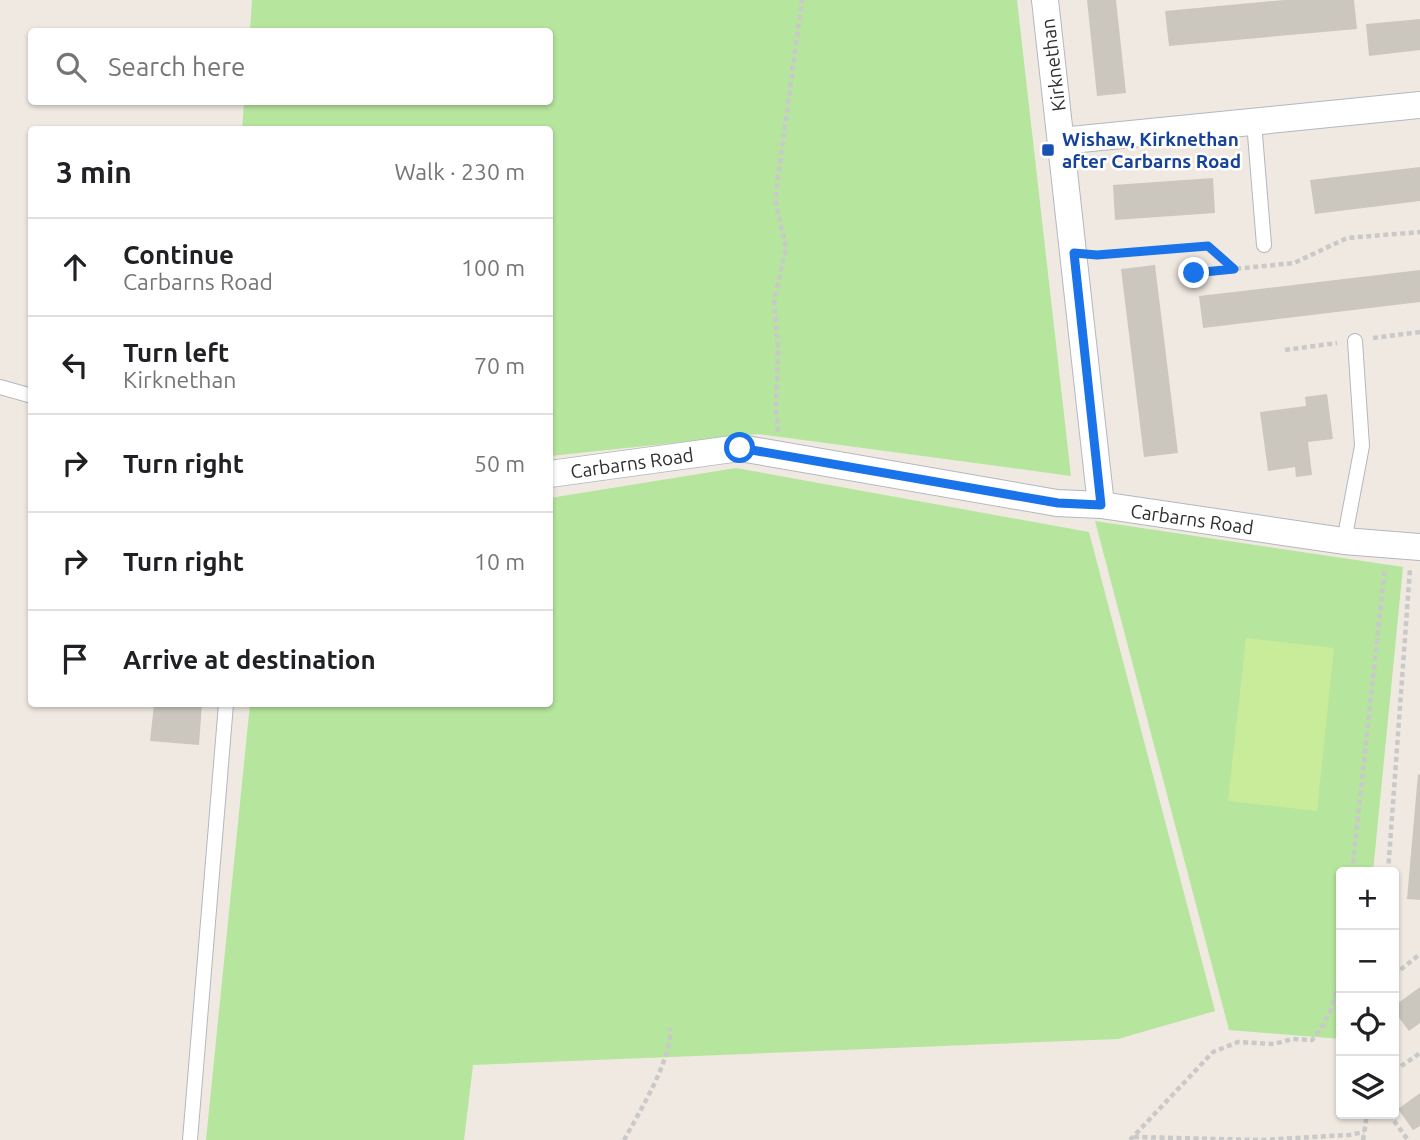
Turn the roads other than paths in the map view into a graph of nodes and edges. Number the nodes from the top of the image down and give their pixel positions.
1 (1045, 0) edge
2 (1420, 105) edge
3 (1254, 122) junction
4 (1062, 141) junction
5 (1264, 245) dead end
6 (1355, 341) dead end
7 (0, 387) edge
8 (28, 395) edge
9 (553, 474) edge
10 (1101, 505) junction
11 (1344, 541) junction
12 (1407, 546) edge
13 (226, 707) edge
14 (190, 1140) edge

1 - 4 street, Kirknethan
2 - 3 street
3 - 4 street
3 - 5 lane
4 - 10 street, Kirknethan
6 - 11 lane
7 - 8 lane
9 - 10 street, Carbarns Road
10 - 11 street, Carbarns Road
11 - 12 street, Carbarns Road
13 - 14 lane

